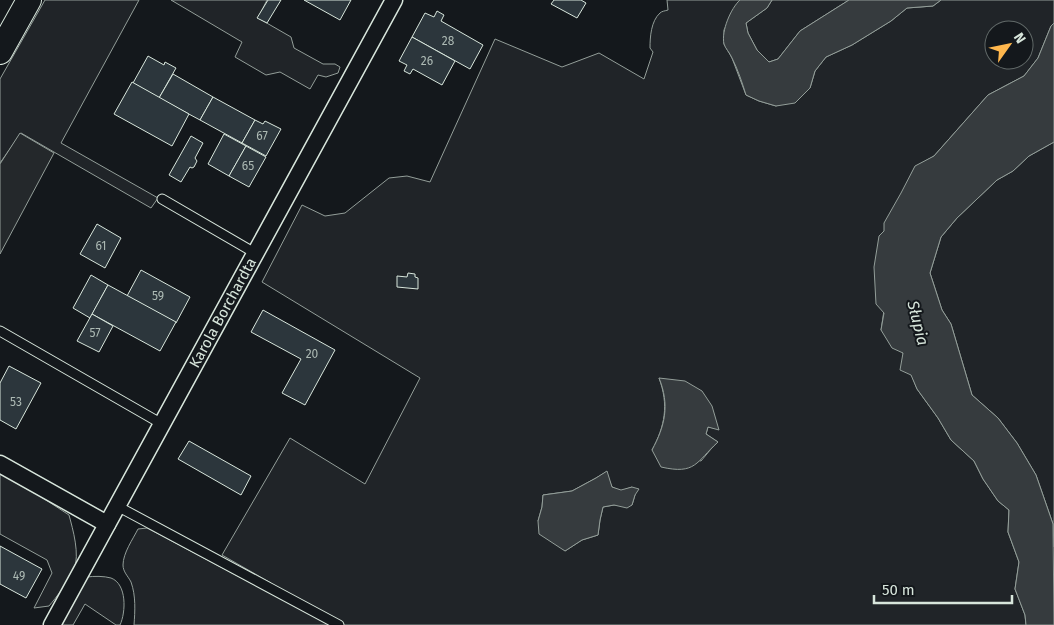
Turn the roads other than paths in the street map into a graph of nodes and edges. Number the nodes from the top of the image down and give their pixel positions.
1 (29, 0) edge
2 (394, 0) edge
3 (0, 52) edge
4 (162, 199) dead end
5 (255, 253) junction
6 (0, 331) edge
7 (162, 424) junction
8 (0, 464) edge
9 (117, 506) junction
10 (107, 524) junction
11 (52, 625) edge
12 (339, 625) edge

1 - 3 main road
2 - 5 street, Karola Borchardta
4 - 5 lane
5 - 7 street, Karola Borchardta
6 - 7 lane
7 - 9 street, Karola Borchardta
8 - 10 street
9 - 10 street, Karola Borchardta
9 - 12 lane
10 - 11 street, Karola Borchardta

